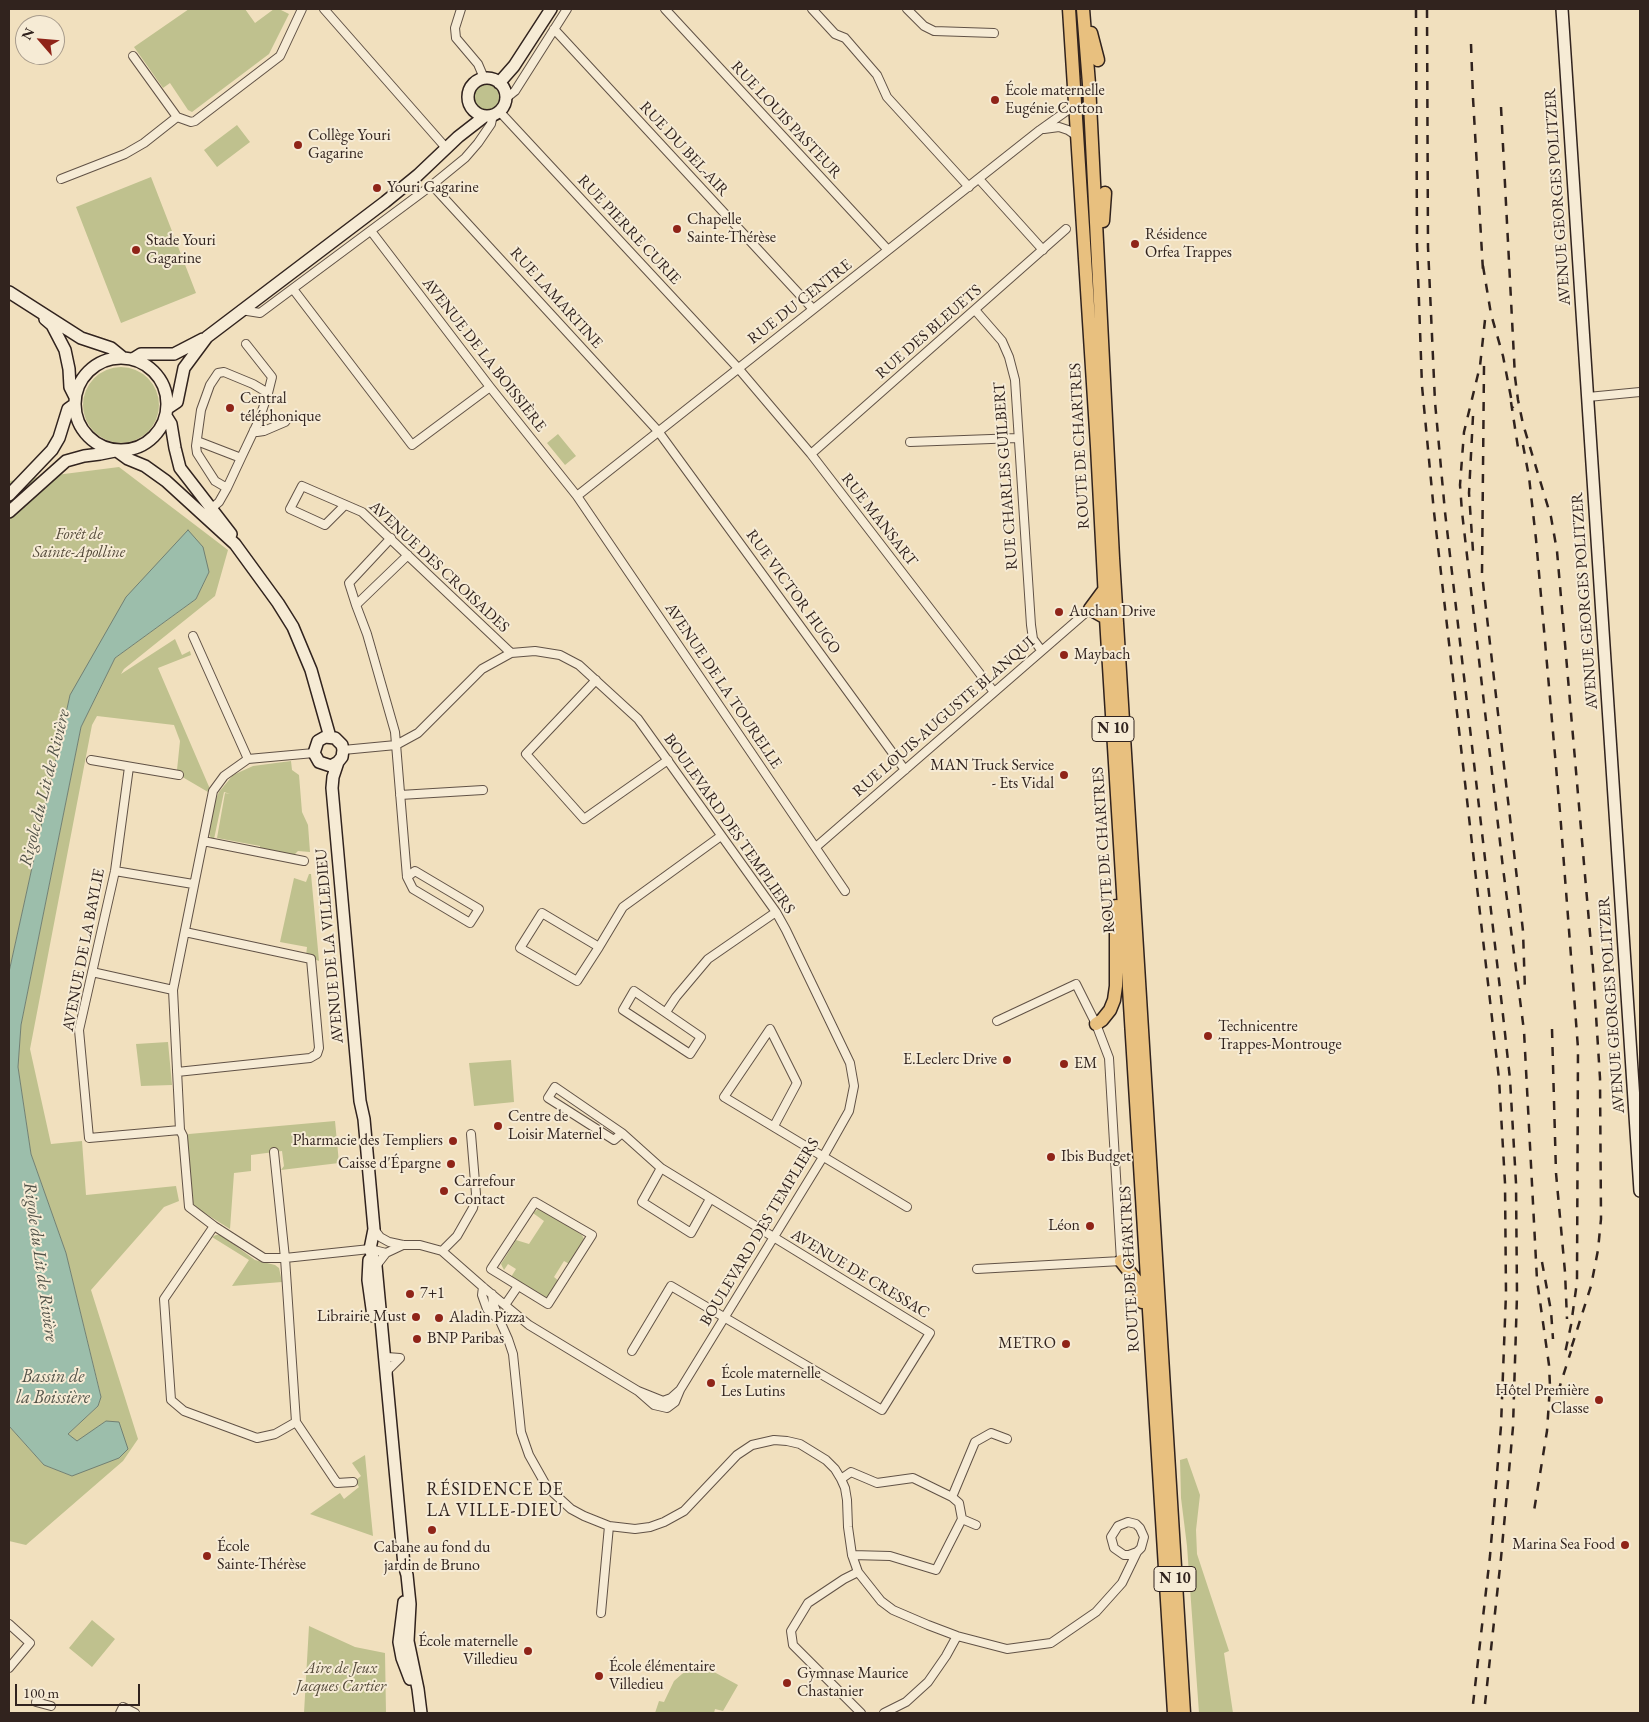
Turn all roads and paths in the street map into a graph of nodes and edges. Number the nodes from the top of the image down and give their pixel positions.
1 (302, 9) edge
2 (324, 9) edge
3 (462, 9) edge
4 (551, 9) edge
5 (567, 9) edge
6 (665, 9) edge
7 (812, 9) edge
8 (1069, 9) edge
9 (1083, 9) edge
10 (1088, 9) edge
11 (1562, 9) edge
12 (913, 11) edge
13 (554, 29) junction
14 (994, 33) dead end
15 (133, 56) dead end
16 (1098, 60) dead end
17 (484, 78) junction
18 (499, 82) junction
19 (505, 99) junction
20 (1074, 103) junction
21 (470, 107) junction
22 (492, 114) junction
23 (177, 117) junction
24 (1040, 130) junction
25 (1076, 136) junction
26 (458, 137) junction
27 (447, 149) junction
28 (61, 179) dead end
29 (978, 180) junction
30 (432, 185) junction
31 (969, 187) junction
32 (1105, 193) dead end
33 (1066, 229) dead end
34 (371, 231) junction
35 (888, 250) junction
36 (1043, 250) junction
37 (1097, 253) junction
38 (293, 289) junction
39 (9, 292) edge
40 (36, 308) junction
41 (813, 309) junction
42 (241, 310) junction
43 (975, 310) junction
44 (207, 337) junction
45 (246, 344) dead end
46 (128, 358) junction
47 (738, 368) junction
48 (490, 387) junction
49 (1640, 392) edge
50 (268, 393) junction
51 (1588, 397) junction
52 (75, 401) junction
53 (167, 412) junction
54 (288, 418) dead end
55 (254, 430) junction
56 (658, 431) junction
57 (1018, 438) junction
58 (197, 441) junction
59 (910, 442) dead end
60 (116, 451) junction
61 (811, 454) junction
62 (241, 458) junction
63 (227, 488) junction
64 (9, 495) edge
65 (577, 496) junction
66 (345, 505) junction
67 (212, 508) junction
68 (9, 512) edge
69 (391, 538) junction
70 (235, 544) junction
71 (408, 555) junction
72 (1104, 590) junction
73 (356, 605) junction
74 (1090, 609) junction
75 (1106, 618) junction
76 (193, 636) dead end
77 (1041, 650) junction
78 (511, 654) junction
79 (596, 680) junction
80 (994, 692) junction
81 (325, 738) junction
82 (396, 745) junction
83 (343, 750) junction
84 (314, 753) junction
85 (248, 759) junction
86 (91, 760) dead end
87 (668, 760) junction
88 (338, 762) junction
89 (322, 764) junction
90 (129, 766) junction
91 (906, 770) junction
92 (179, 774) dead end
93 (332, 788) junction
94 (483, 790) dead end
95 (400, 795) junction
96 (721, 836) junction
97 (203, 841) junction
98 (816, 847) junction
99 (304, 862) dead end
100 (1122, 866) junction
101 (115, 871) junction
102 (407, 877) junction
103 (193, 884) junction
104 (845, 891) dead end
105 (776, 912) junction
106 (185, 932) junction
107 (599, 947) junction
108 (92, 972) junction
109 (172, 990) junction
110 (666, 1012) junction
111 (1635, 1013) edge
112 (998, 1021) dead end
113 (1096, 1024) junction
114 (1635, 1029) edge
115 (177, 1072) junction
116 (360, 1101) junction
117 (774, 1126) junction
118 (180, 1130) junction
119 (622, 1133) junction
120 (471, 1134) dead end
121 (274, 1152) dead end
122 (823, 1157) junction
123 (661, 1168) junction
124 (1640, 1190) edge
125 (710, 1199) junction
126 (907, 1207) dead end
127 (214, 1226) junction
128 (374, 1229) junction
129 (774, 1237) junction
130 (388, 1242) junction
131 (403, 1245) junction
132 (370, 1249) junction
133 (442, 1251) junction
134 (386, 1253) junction
135 (285, 1258) junction
136 (1121, 1260) junction
137 (376, 1266) junction
138 (977, 1269) dead end
139 (518, 1286) junction
140 (483, 1287) junction
141 (492, 1294) junction
142 (505, 1304) junction
143 (724, 1317) junction
144 (500, 1321) junction
145 (632, 1351) dead end
146 (1153, 1396) junction
147 (388, 1399) junction
148 (296, 1422) junction
149 (1006, 1439) dead end
150 (1162, 1448) junction
151 (841, 1479) junction
152 (353, 1482) dead end
153 (952, 1497) junction
154 (962, 1519) junction
155 (976, 1525) dead end
156 (609, 1526) junction
157 (1138, 1552) junction
158 (852, 1555) junction
159 (404, 1565) junction
160 (858, 1572) junction
161 (601, 1613) dead end
162 (9, 1624) edge
163 (957, 1636) junction
164 (399, 1642) junction
165 (411, 1654) junction
166 (9, 1668) edge
167 (36, 1702) dead end
168 (51, 1706) dead end
169 (120, 1713) edge
170 (136, 1713) edge
171 (413, 1713) edge
172 (421, 1713) edge
173 (861, 1713) edge
174 (884, 1713) edge
175 (1174, 1713) edge
176 (1184, 1713) edge

1 - 23 street
2 - 27 street
3 - 17 street
4 - 18 street
5 - 13 street
6 - 35 street, RUE LOUIS PASTEUR
7 - 31 street
8 - 20 main road, ROUTE DE CHARTRES / N 10
9 - 37 main road, ROUTE DE CHARTRES / N 10
10 - 16 main road
11 - 51 street, AVENUE GEORGES POLITZER
12 - 14 street
13 - 19 street
13 - 41 street, RUE DU BEL-AIR
15 - 23 street
17 - 18 street
17 - 21 street
18 - 19 street
19 - 22 street
20 - 24 street, RUE DU CENTRE
20 - 25 main road, ROUTE DE CHARTRES / N 10
21 - 22 street
21 - 26 street
22 - 26 street
22 - 30 street
22 - 47 street, RUE PIERRE CURIE
23 - 28 street
24 - 25 street
24 - 29 street, RUE DU CENTRE
25 - 72 main road, ROUTE DE CHARTRES / N 10
26 - 27 street
27 - 42 street
29 - 31 street, RUE DU CENTRE
29 - 36 street
30 - 34 street
30 - 56 street, RUE LAMARTINE
31 - 35 street, RUE DU CENTRE
32 - 37 main road
33 - 36 street, RUE DES BLEUETS
34 - 38 street
34 - 48 street, AVENUE DE LA BOISSIÈRE
35 - 41 street, RUE DU CENTRE
36 - 43 street, RUE DES BLEUETS
37 - 150 main road, ROUTE DE CHARTRES / N 10
38 - 42 street
38 - 48 street
39 - 40 street
40 - 46 street
40 - 52 street
41 - 47 street, RUE DU CENTRE
42 - 44 street
43 - 57 street, RUE CHARLES GUILBERT
43 - 61 street, RUE DES BLEUETS
44 - 46 street
44 - 53 street
45 - 50 street
46 - 52 street
46 - 53 street
47 - 56 street, RUE DU CENTRE
47 - 61 street, RUE MANSART
48 - 65 street, AVENUE DE LA BOISSIÈRE
49 - 51 street
50 - 55 street
50 - 58 street
51 - 111 street, AVENUE GEORGES POLITZER
52 - 60 street
52 - 64 street
53 - 60 street
53 - 67 street
54 - 55 street
55 - 62 street
56 - 65 street, RUE DU CENTRE
56 - 91 street, RUE VICTOR HUGO
57 - 59 street
57 - 77 street, RUE CHARLES GUILBERT
58 - 62 street
58 - 63 street
60 - 68 street
60 - 70 street
61 - 80 street, RUE MANSART
62 - 63 street
63 - 67 street
65 - 98 street, AVENUE DE LA TOURELLE
66 - 66 street, AVENUE DES CROISADES
66 - 69 street, AVENUE DES CROISADES
67 - 70 street
69 - 71 street, AVENUE DES CROISADES
69 - 73 street
70 - 81 street
71 - 73 street
71 - 78 street, AVENUE DES CROISADES
72 - 74 main road
72 - 75 main road, ROUTE DE CHARTRES / N 10
73 - 82 street
74 - 75 main road
74 - 77 street, RUE LOUIS-AUGUSTE BLANQUI
75 - 100 main road, ROUTE DE CHARTRES / N 10
76 - 85 street
77 - 80 street, RUE LOUIS-AUGUSTE BLANQUI
78 - 79 street, BOULEVARD DES TEMPLIERS
78 - 82 street, BOULEVARD DES TEMPLIERS
79 - 87 street, BOULEVARD DES TEMPLIERS
79 - 87 street
80 - 91 street, RUE LOUIS-AUGUSTE BLANQUI
81 - 83 street
81 - 84 street
82 - 83 street, BOULEVARD DES TEMPLIERS
82 - 95 street
83 - 88 street
84 - 85 street
84 - 89 street
85 - 97 street
86 - 90 street
87 - 96 street, BOULEVARD DES TEMPLIERS
88 - 89 street
88 - 93 street, AVENUE DE LA VILLEDIEU
89 - 93 street, AVENUE DE LA VILLEDIEU
90 - 92 street
90 - 101 street, AVENUE DE LA BAYLIE
91 - 98 street, RUE LOUIS-AUGUSTE BLANQUI
93 - 116 street, AVENUE DE LA VILLEDIEU
94 - 95 street
95 - 102 street
96 - 105 street, BOULEVARD DES TEMPLIERS
96 - 107 street
97 - 99 street
97 - 103 street
98 - 104 street, AVENUE DE LA TOURELLE
100 - 113 main road
100 - 146 main road, ROUTE DE CHARTRES / N 10
101 - 103 street
101 - 108 street, AVENUE DE LA BAYLIE
102 - 102 street
103 - 106 street
105 - 110 street
105 - 122 street, BOULEVARD DES TEMPLIERS
106 - 109 street
106 - 115 street
107 - 107 street
108 - 109 street
108 - 118 street, AVENUE DE LA BAYLIE
109 - 115 street
110 - 110 street
111 - 114 street, AVENUE GEORGES POLITZER
112 - 113 street
113 - 136 street
114 - 124 street, AVENUE GEORGES POLITZER
115 - 118 street
116 - 128 street, AVENUE DE LA VILLEDIEU
116 - 132 street, AVENUE DE LA VILLEDIEU
117 - 117 street
117 - 122 street
118 - 127 street
119 - 119 street
119 - 123 street
120 - 133 street
121 - 135 street
122 - 126 street
122 - 129 street, BOULEVARD DES TEMPLIERS
123 - 125 street
123 - 125 street
125 - 129 street
127 - 135 street
127 - 148 street
128 - 130 street
128 - 132 street, AVENUE DE LA VILLEDIEU
129 - 143 street, BOULEVARD DES TEMPLIERS
129 - 143 street, AVENUE DE CRESSAC
130 - 131 street, BOULEVARD DES TEMPLIERS
130 - 132 street
131 - 133 street, BOULEVARD DES TEMPLIERS
131 - 134 street
132 - 134 street
132 - 135 street
132 - 137 street, AVENUE DE LA VILLEDIEU
132 - 147 street, AVENUE DE LA VILLEDIEU
133 - 140 street, BOULEVARD DES TEMPLIERS
134 - 137 street
135 - 148 street
136 - 138 street
136 - 146 main road
137 - 147 street, AVENUE DE LA VILLEDIEU
139 - 139 street
139 - 142 street
140 - 141 street, BOULEVARD DES TEMPLIERS
140 - 144 street
141 - 142 street, BOULEVARD DES TEMPLIERS
141 - 144 street
142 - 143 street, BOULEVARD DES TEMPLIERS
143 - 145 street
144 - 156 street
146 - 150 main road, ROUTE DE CHARTRES / N 10
147 - 159 street, AVENUE DE LA VILLEDIEU
148 - 152 street
149 - 153 street
150 - 175 main road, N 10
150 - 176 main road, N 10
151 - 153 street
151 - 156 street
151 - 158 street
153 - 154 street
154 - 155 street
154 - 158 street
156 - 161 street
157 - 157 street
157 - 163 street
158 - 160 street
159 - 164 street, AVENUE DE LA VILLEDIEU
159 - 165 street, AVENUE DE LA VILLEDIEU
160 - 163 street
160 - 173 street
162 - 166 street
163 - 174 street
164 - 165 street
164 - 171 street, AVENUE DE LA VILLEDIEU
165 - 172 street, AVENUE DE LA VILLEDIEU
167 - 168 street
169 - 170 street

